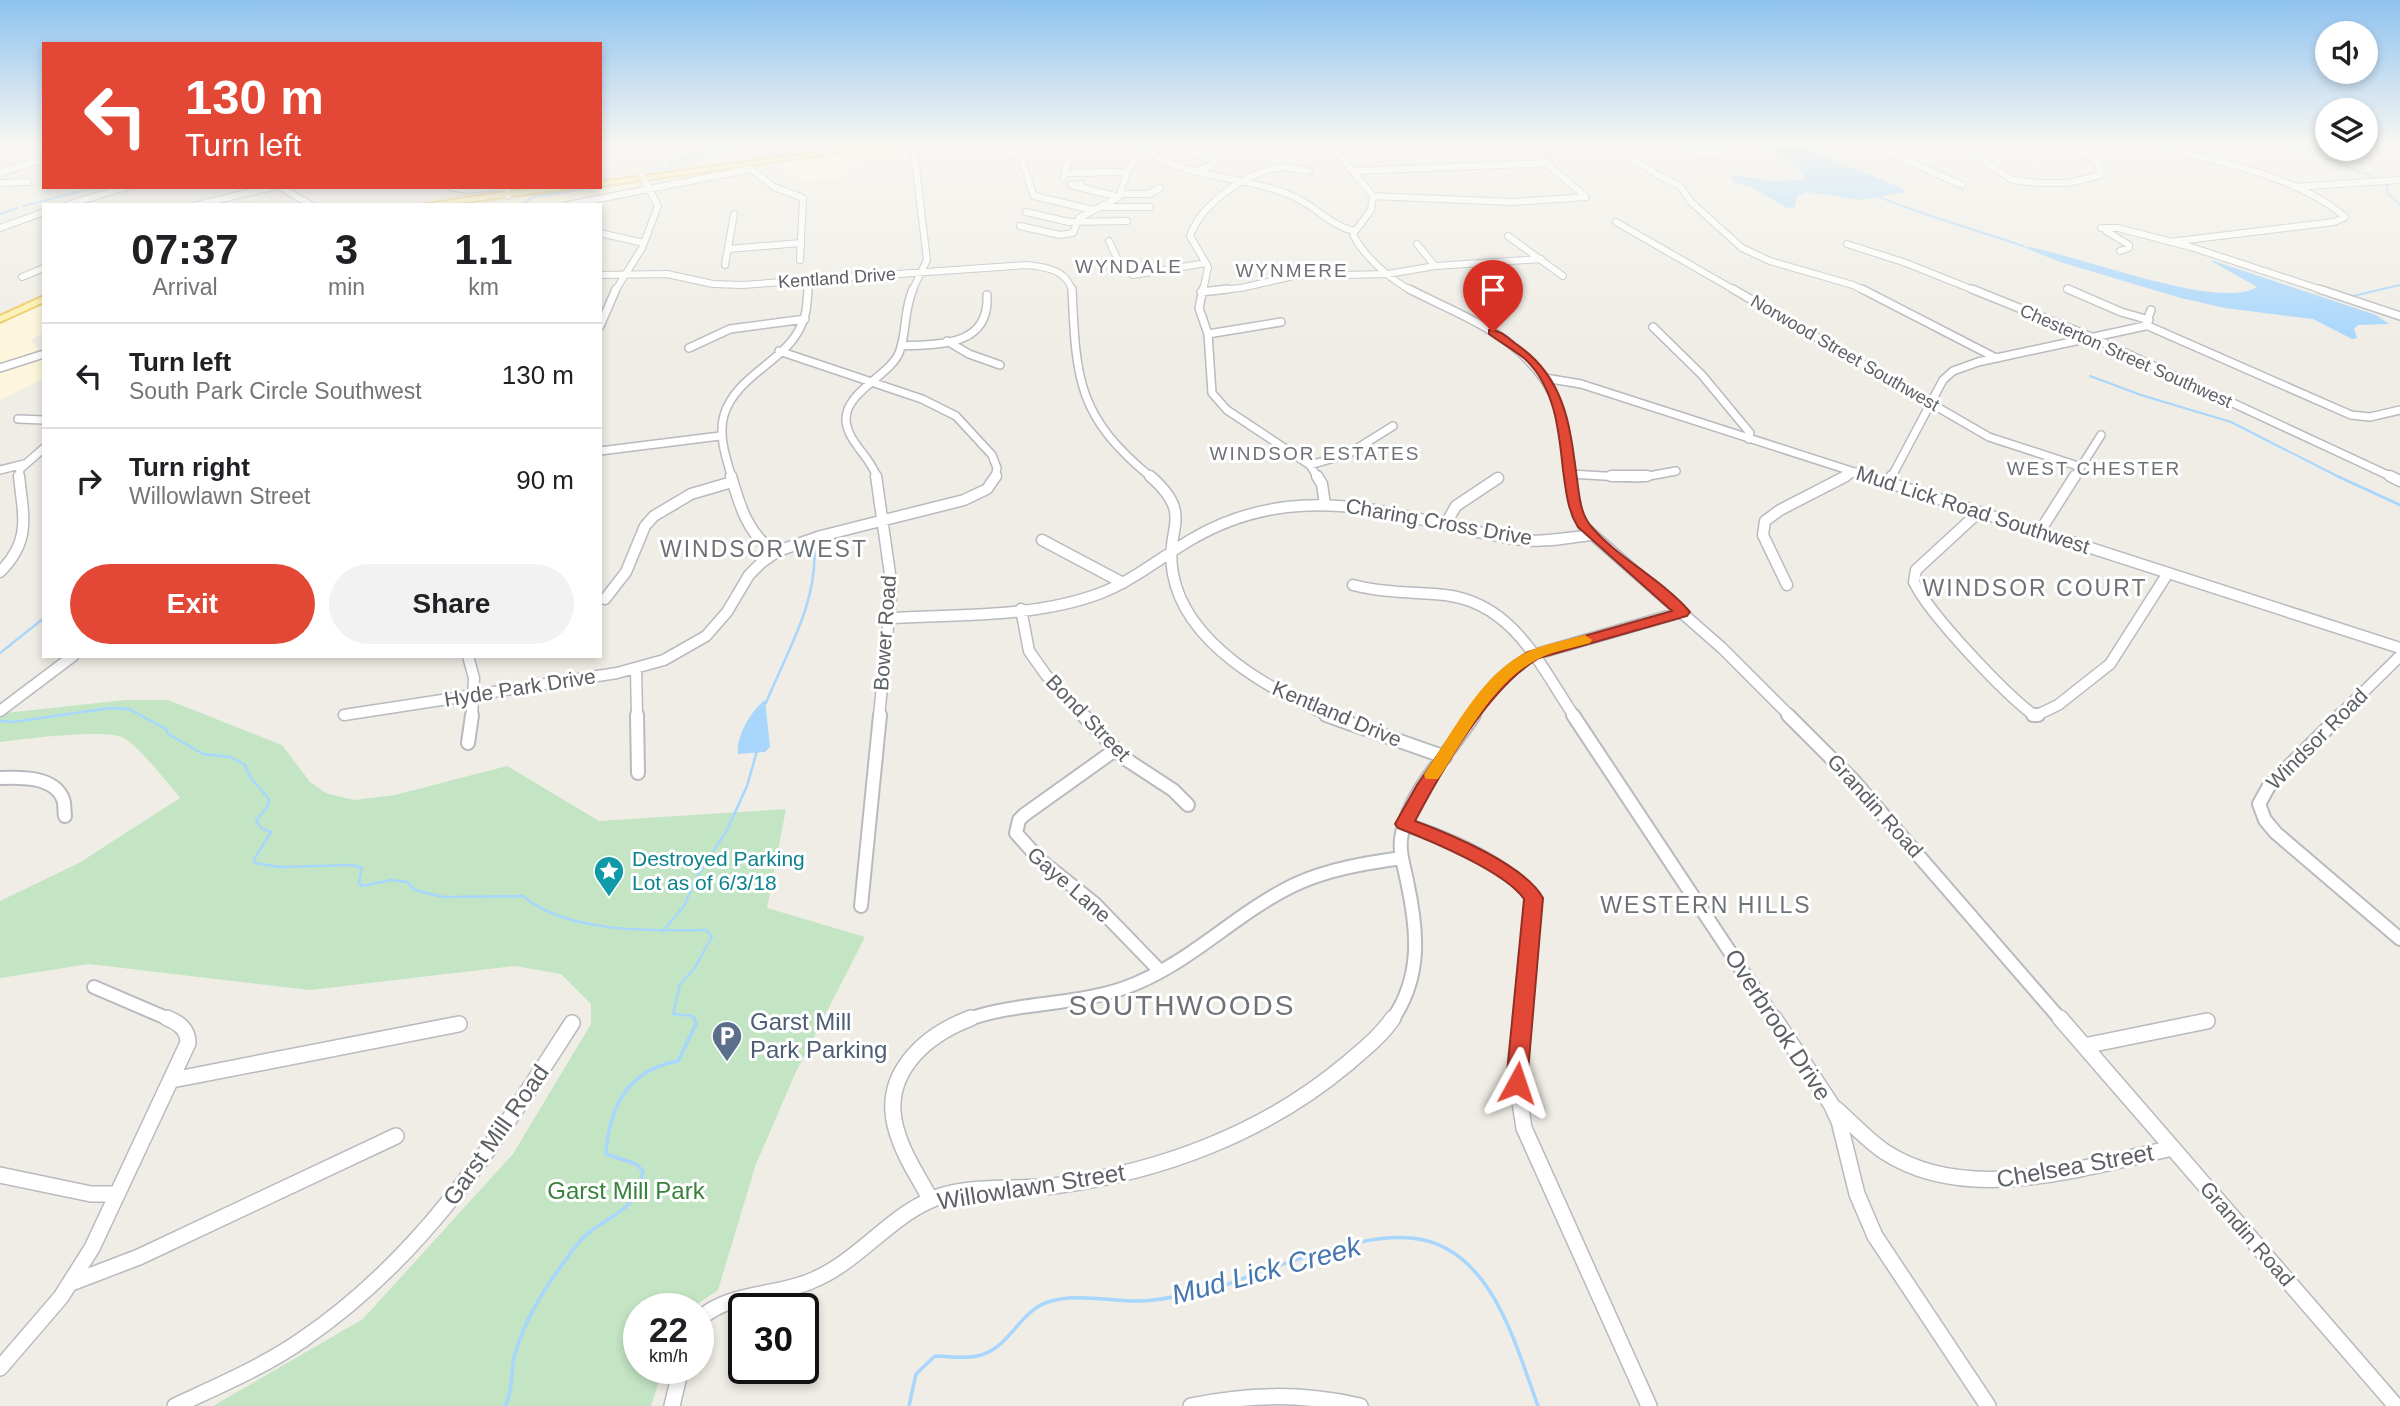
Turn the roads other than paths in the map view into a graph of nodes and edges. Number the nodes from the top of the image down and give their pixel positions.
1 (657, 209) edge
2 (803, 209) edge
3 (923, 209) edge
4 (1087, 209) edge
5 (1096, 209) edge
6 (1212, 209) edge
7 (1311, 209) edge
8 (1371, 209) edge
9 (1698, 209) edge
10 (2335, 209) edge
11 (1093, 210) junction
12 (1026, 212) dead end
13 (42, 213) edge
14 (734, 214) dead end
15 (1128, 221) dead end
16 (1076, 222) junction
17 (1616, 222) dead end
18 (1020, 226) dead end
19 (0, 228) edge
20 (602, 233) edge
21 (1508, 236) dead end
22 (1355, 238) junction
23 (1109, 241) dead end
24 (2170, 242) junction
25 (644, 243) junction
26 (801, 243) junction
27 (1417, 244) dead end
28 (1847, 244) dead end
29 (728, 249) junction
30 (2120, 251) dead end
31 (1541, 259) junction
32 (800, 260) dead end
33 (1063, 262) dead end
34 (1206, 262) junction
35 (725, 265) dead end
36 (1435, 267) junction
37 (42, 269) edge
38 (1051, 269) junction
39 (922, 272) junction
40 (625, 274) junction
41 (1388, 274) junction
42 (602, 275) edge
43 (22, 276) dead end
44 (1563, 276) dead end
45 (808, 280) junction
46 (2067, 289) dead end
47 (1202, 292) junction
48 (987, 295) dead end
49 (42, 298) edge
50 (42, 298) edge
51 (2151, 310) dead end
52 (0, 314) edge
53 (2400, 316) edge
54 (0, 319) edge
55 (805, 319) junction
56 (602, 322) edge
57 (1282, 322) dead end
58 (2147, 322) junction
59 (1653, 327) dead end
60 (1208, 334) junction
61 (2091, 337) junction
62 (947, 341) junction
63 (901, 346) junction
64 (689, 348) dead end
65 (779, 351) junction
66 (42, 355) edge
67 (1996, 358) junction
68 (1535, 364) junction
69 (1000, 365) dead end
70 (0, 368) edge
71 (1545, 378) junction
72 (1571, 381) junction
73 (871, 382) junction
74 (1931, 403) junction
75 (2400, 410) edge
76 (18, 419) dead end
77 (42, 420) edge
78 (1393, 426) dead end
79 (2101, 435) dead end
80 (720, 436) junction
81 (1749, 439) junction
82 (42, 450) edge
83 (602, 451) edge
84 (24, 464) junction
85 (1310, 465) junction
86 (2081, 467) junction
87 (0, 470) edge
88 (1676, 471) dead end
89 (1855, 472) junction
90 (1570, 474) junction
91 (1498, 478) dead end
92 (2400, 481) edge
93 (732, 482) junction
94 (1888, 483) junction
95 (1325, 505) junction
96 (1979, 512) junction
97 (883, 520) junction
98 (1446, 526) junction
99 (2039, 531) junction
100 (1592, 535) junction
101 (1042, 540) dead end
102 (1171, 552) junction
103 (775, 553) junction
104 (0, 572) edge
105 (2168, 573) junction
106 (1123, 583) junction
107 (1353, 585) dead end
108 (1787, 585) dead end
109 (605, 599) dead end
110 (1021, 609) junction
111 (1682, 612) junction
112 (890, 618) junction
113 (2400, 648) edge
114 (1533, 655) junction
115 (2400, 656) edge
116 (70, 658) edge
117 (469, 658) edge
118 (636, 669) junction
119 (475, 695) junction
120 (3, 706) edge
121 (344, 715) dead end
122 (468, 743) dead end
123 (1115, 750) junction
124 (1445, 757) junction
125 (638, 773) dead end
126 (0, 778) edge
127 (1188, 805) dead end
128 (65, 816) dead end
129 (1404, 824) junction
130 (1402, 858) junction
131 (861, 906) dead end
132 (2400, 939) edge
133 (1159, 970) junction
134 (93, 987) dead end
135 (2207, 1021) dead end
136 (459, 1024) dead end
137 (572, 1024) dead end
138 (2084, 1046) junction
139 (172, 1080) junction
140 (1831, 1104) junction
141 (396, 1136) dead end
142 (2173, 1148) junction
143 (0, 1175) edge
144 (117, 1194) junction
145 (931, 1200) junction
146 (71, 1283) junction
147 (714, 1308) edge
148 (0, 1368) edge
149 (677, 1384) edge
150 (175, 1406) edge
151 (672, 1406) edge
152 (1191, 1406) edge
153 (1360, 1406) edge
154 (1649, 1406) edge
155 (1988, 1406) edge
156 (2396, 1406) edge

1 - 25 street
2 - 26 street
3 - 39 street, Bower Road
4 - 11 street
5 - 11 street
6 - 34 street
7 - 22 street, Grandin Road
8 - 22 street
9 - 67 street
10 - 24 street
11 - 16 street
12 - 16 street
13 - 19 street
14 - 29 street
15 - 16 street
16 - 18 street
17 - 74 street, Norwood Street Southwest
20 - 25 street
21 - 31 street
22 - 41 street, Grandin Road
23 - 34 street
24 - 30 street
24 - 53 street
25 - 40 street
26 - 29 street
26 - 32 street
27 - 36 street
28 - 61 street, Chesterton Street Southwest
29 - 35 street
31 - 36 street
31 - 44 street
33 - 38 street
34 - 47 street
36 - 41 street
37 - 43 street
38 - 39 street, Kentland Drive
38 - 102 street, Kentland Drive
39 - 45 street, Kentland Drive
39 - 63 street, Bower Road
40 - 42 street, Kentland Drive
40 - 45 street, Kentland Drive
40 - 56 street
41 - 47 street
41 - 68 street, Grandin Road
45 - 55 street
46 - 58 street
47 - 60 street
48 - 62 street
49 - 52 main road
50 - 54 main road
51 - 58 street
55 - 64 street
55 - 65 street
57 - 60 street
58 - 61 street
58 - 75 street
59 - 81 street
60 - 85 street
61 - 67 street
61 - 92 street, Chesterton Street Southwest
62 - 63 street
62 - 69 street
63 - 73 street, Bower Road
65 - 73 street, Hyde Park Drive
65 - 80 street
66 - 70 street
67 - 74 street
68 - 71 street, Grandin Road
68 - 72 street
71 - 72 street, Mud Lick Road Southwest
71 - 90 street, Grandin Road
72 - 81 street, Mud Lick Road Southwest
73 - 97 street, Bower Road
73 - 97 street, Hyde Park Drive
74 - 86 street, Norwood Street Southwest
74 - 94 street
76 - 77 street
78 - 85 street
79 - 86 street
80 - 83 street
80 - 93 street
81 - 89 street, Mud Lick Road Southwest
82 - 84 street
84 - 87 street
84 - 104 street
85 - 95 street
86 - 99 street
88 - 90 street
89 - 94 street, Mud Lick Road Southwest
89 - 108 street
90 - 100 street, Grandin Road
91 - 98 street
93 - 103 street
93 - 109 street
94 - 96 street, Mud Lick Road Southwest
95 - 98 street, Charing Cross Drive
95 - 102 street, Charing Cross Drive
96 - 99 street, Mud Lick Road Southwest
96 - 105 street
97 - 103 street, Hyde Park Drive
97 - 112 street, Bower Road
98 - 100 street, Charing Cross Drive
99 - 105 street, Mud Lick Road Southwest
100 - 111 street, Grandin Road
101 - 106 street
102 - 106 street, Charing Cross Drive
102 - 124 street, Kentland Drive
103 - 118 street, Hyde Park Drive
105 - 113 street, Mud Lick Road Southwest
106 - 110 street, Charing Cross Drive
107 - 114 street, Overbrook Drive
110 - 112 street, Charing Cross Drive
110 - 123 street, Bond Street
111 - 114 street, Willowlawn Street
111 - 138 street, Grandin Road
112 - 131 street, Bower Road
114 - 124 street, Willowlawn Street
114 - 140 street, Overbrook Drive
115 - 132 street, Windsor Road
116 - 120 street
117 - 119 street
118 - 119 street, Hyde Park Drive
118 - 125 street
119 - 121 street, Hyde Park Drive
119 - 122 street
123 - 127 street, Bond Street
123 - 133 street, Gaye Lane
124 - 129 street, Willowlawn Street
126 - 128 street
129 - 130 street, Willowlawn Street
129 - 154 street
130 - 133 street
130 - 145 street, Willowlawn Street
133 - 145 street
134 - 139 street
135 - 138 street
136 - 139 street
137 - 150 street, Garst Mill Road
138 - 142 street, Grandin Road
139 - 144 street
140 - 142 street, Chelsea Street
140 - 155 street, Overbrook Drive
141 - 146 street
142 - 156 street, Grandin Road
143 - 144 street
144 - 146 street
145 - 147 street, Willowlawn Street
146 - 148 street
149 - 151 street
152 - 153 street

